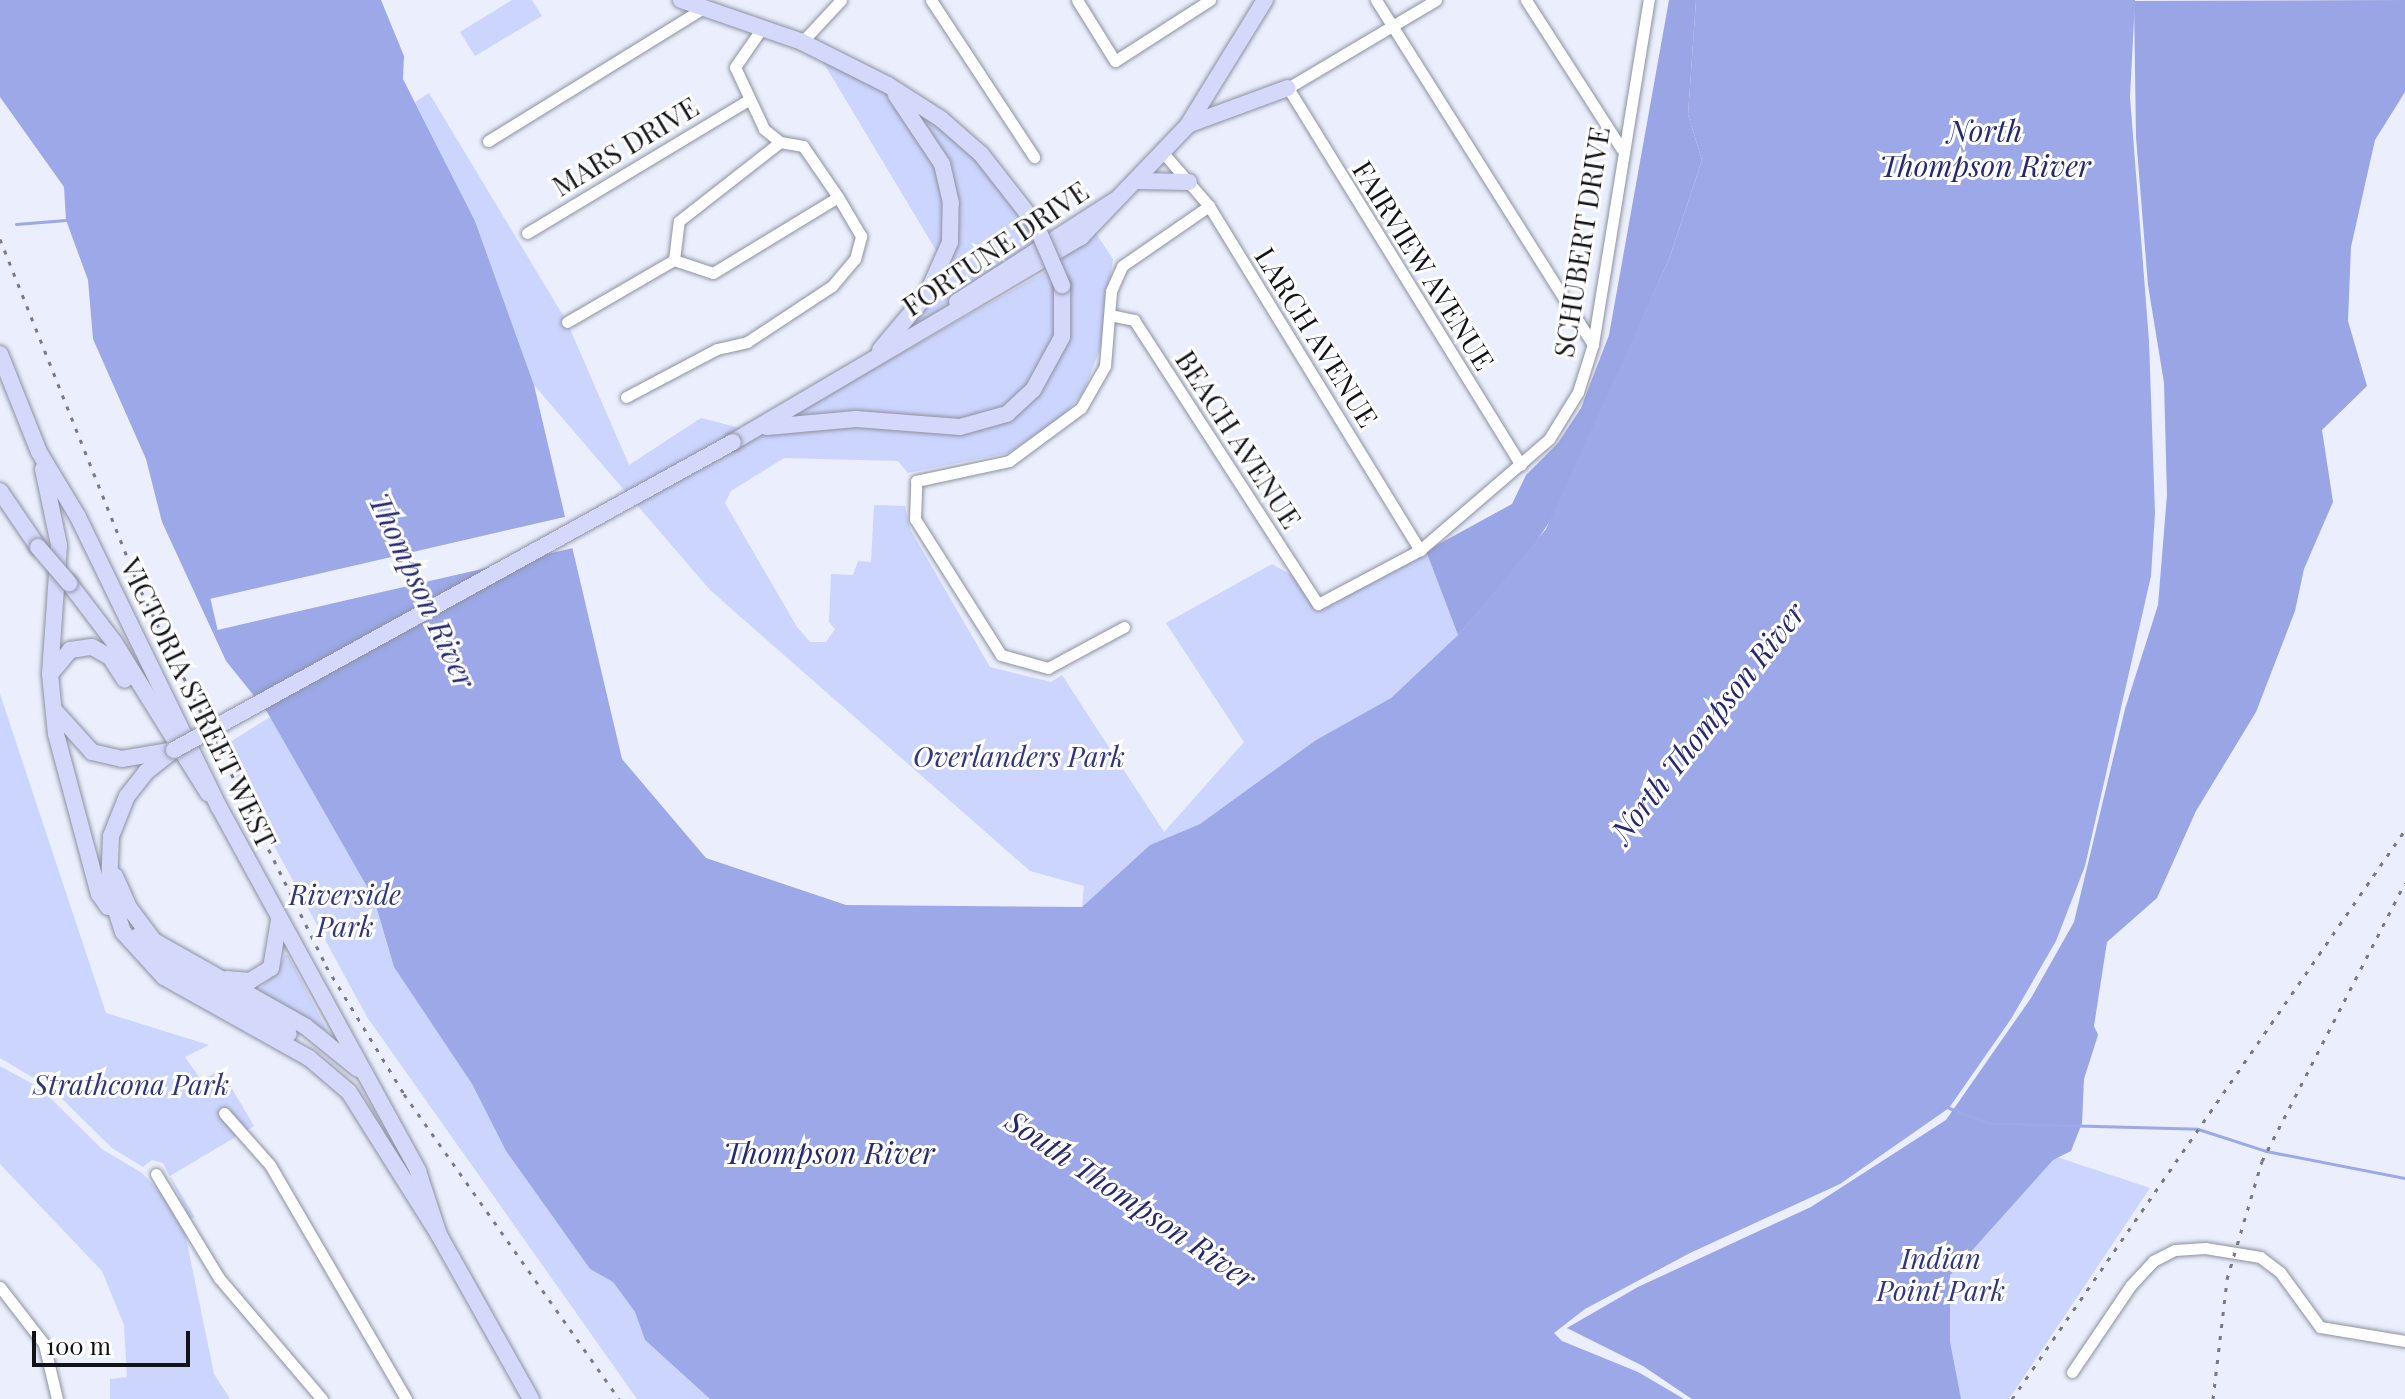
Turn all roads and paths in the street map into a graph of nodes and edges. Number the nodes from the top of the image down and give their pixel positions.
1 (681, 0) edge
2 (841, 0) edge
3 (931, 0) edge
4 (1077, 0) edge
5 (1210, 0) edge
6 (1265, 0) edge
7 (1376, 0) edge
8 (1436, 0) edge
9 (1526, 0) edge
10 (1649, 0) edge
11 (703, 8) junction
12 (1392, 26) junction
13 (762, 28) junction
14 (802, 42) junction
15 (888, 85) junction
16 (1288, 88) junction
17 (748, 100) junction
18 (1188, 125) junction
19 (488, 141) dead end
20 (780, 142) junction
21 (1621, 148) junction
22 (1165, 155) junction
23 (1034, 157) dead end
24 (1138, 181) junction
25 (1189, 182) junction
26 (838, 197) junction
27 (1209, 206) junction
28 (527, 233) dead end
29 (674, 260) junction
30 (1110, 315) junction
31 (567, 322) dead end
32 (1593, 344) junction
33 (0, 354) edge
34 (858, 372) junction
35 (0, 385) edge
36 (626, 397) dead end
37 (18, 405) junction
38 (757, 428) junction
39 (39, 452) junction
40 (1521, 465) junction
41 (0, 491) edge
42 (1420, 550) junction
43 (1318, 604) joint
44 (1124, 627) dead end
45 (50, 674) junction
46 (54, 710) junction
47 (161, 720) junction
48 (174, 750) junction
49 (219, 807) junction
50 (110, 859) junction
51 (115, 876) junction
52 (279, 919) junction
53 (123, 932) junction
54 (223, 979) junction
55 (365, 1075) junction
56 (224, 1113) dead end
57 (156, 1174) dead end
58 (433, 1217) junction
59 (439, 1235) junction
60 (0, 1287) edge
61 (2405, 1341) edge
62 (2072, 1372) dead end
63 (57, 1399) edge
64 (322, 1399) edge
65 (406, 1399) edge
66 (531, 1399) edge

1 - 11 main road
2 - 14 street
3 - 23 street
4 - 5 street
6 - 18 main road, FORTUNE DRIVE
7 - 12 street
8 - 12 street
9 - 21 street
10 - 21 street, SCHUBERT DRIVE
11 - 13 main road
11 - 19 street
12 - 16 street
12 - 32 street
13 - 14 main road
13 - 17 street
14 - 15 main road
15 - 34 main road
15 - 38 main road, bridge
16 - 18 main road
16 - 40 street, FAIRVIEW AVENUE
17 - 20 street
17 - 28 street, MARS DRIVE
18 - 22 main road, FORTUNE DRIVE
20 - 26 street
20 - 29 street
21 - 32 street, SCHUBERT DRIVE
22 - 24 main road, FORTUNE DRIVE
22 - 25 street, LARCH AVENUE
24 - 25 main road
24 - 34 main road, FORTUNE DRIVE
25 - 27 street, LARCH AVENUE
26 - 29 street
26 - 36 street
27 - 30 street
27 - 42 street, LARCH AVENUE
29 - 31 street
30 - 43 street, BEACH AVENUE
30 - 44 street
32 - 40 street, SCHUBERT DRIVE
33 - 37 main road, VICTORIA STREET WEST
34 - 38 main road, FORTUNE DRIVE
35 - 37 main road, VICTORIA STREET WEST
37 - 39 main road, VICTORIA STREET WEST
38 - 48 main road, FORTUNE DRIVE, bridge
39 - 45 main road, VICTORIA STREET WEST
39 - 49 main road, VICTORIA STREET WEST
40 - 42 street, SCHUBERT DRIVE
41 - 47 main road, bridge
42 - 43 street, SCHUBERT DRIVE
45 - 46 main road, VICTORIA STREET WEST
45 - 47 main road
46 - 48 main road
46 - 53 main road, VICTORIA STREET WEST
47 - 49 main road
48 - 50 main road, VICTORIA STREET WEST
49 - 52 main road, VICTORIA STREET WEST
50 - 51 main road
50 - 53 main road, VICTORIA STREET WEST
51 - 54 main road
51 - 58 main road
52 - 54 main road
52 - 55 main road, VICTORIA STREET WEST
53 - 59 main road, VICTORIA STREET WEST
54 - 55 main road
55 - 58 main road, VICTORIA STREET WEST
56 - 65 street
57 - 64 street
58 - 59 main road, VICTORIA STREET WEST
59 - 66 main road, VICTORIA STREET WEST
60 - 63 street
61 - 62 street

